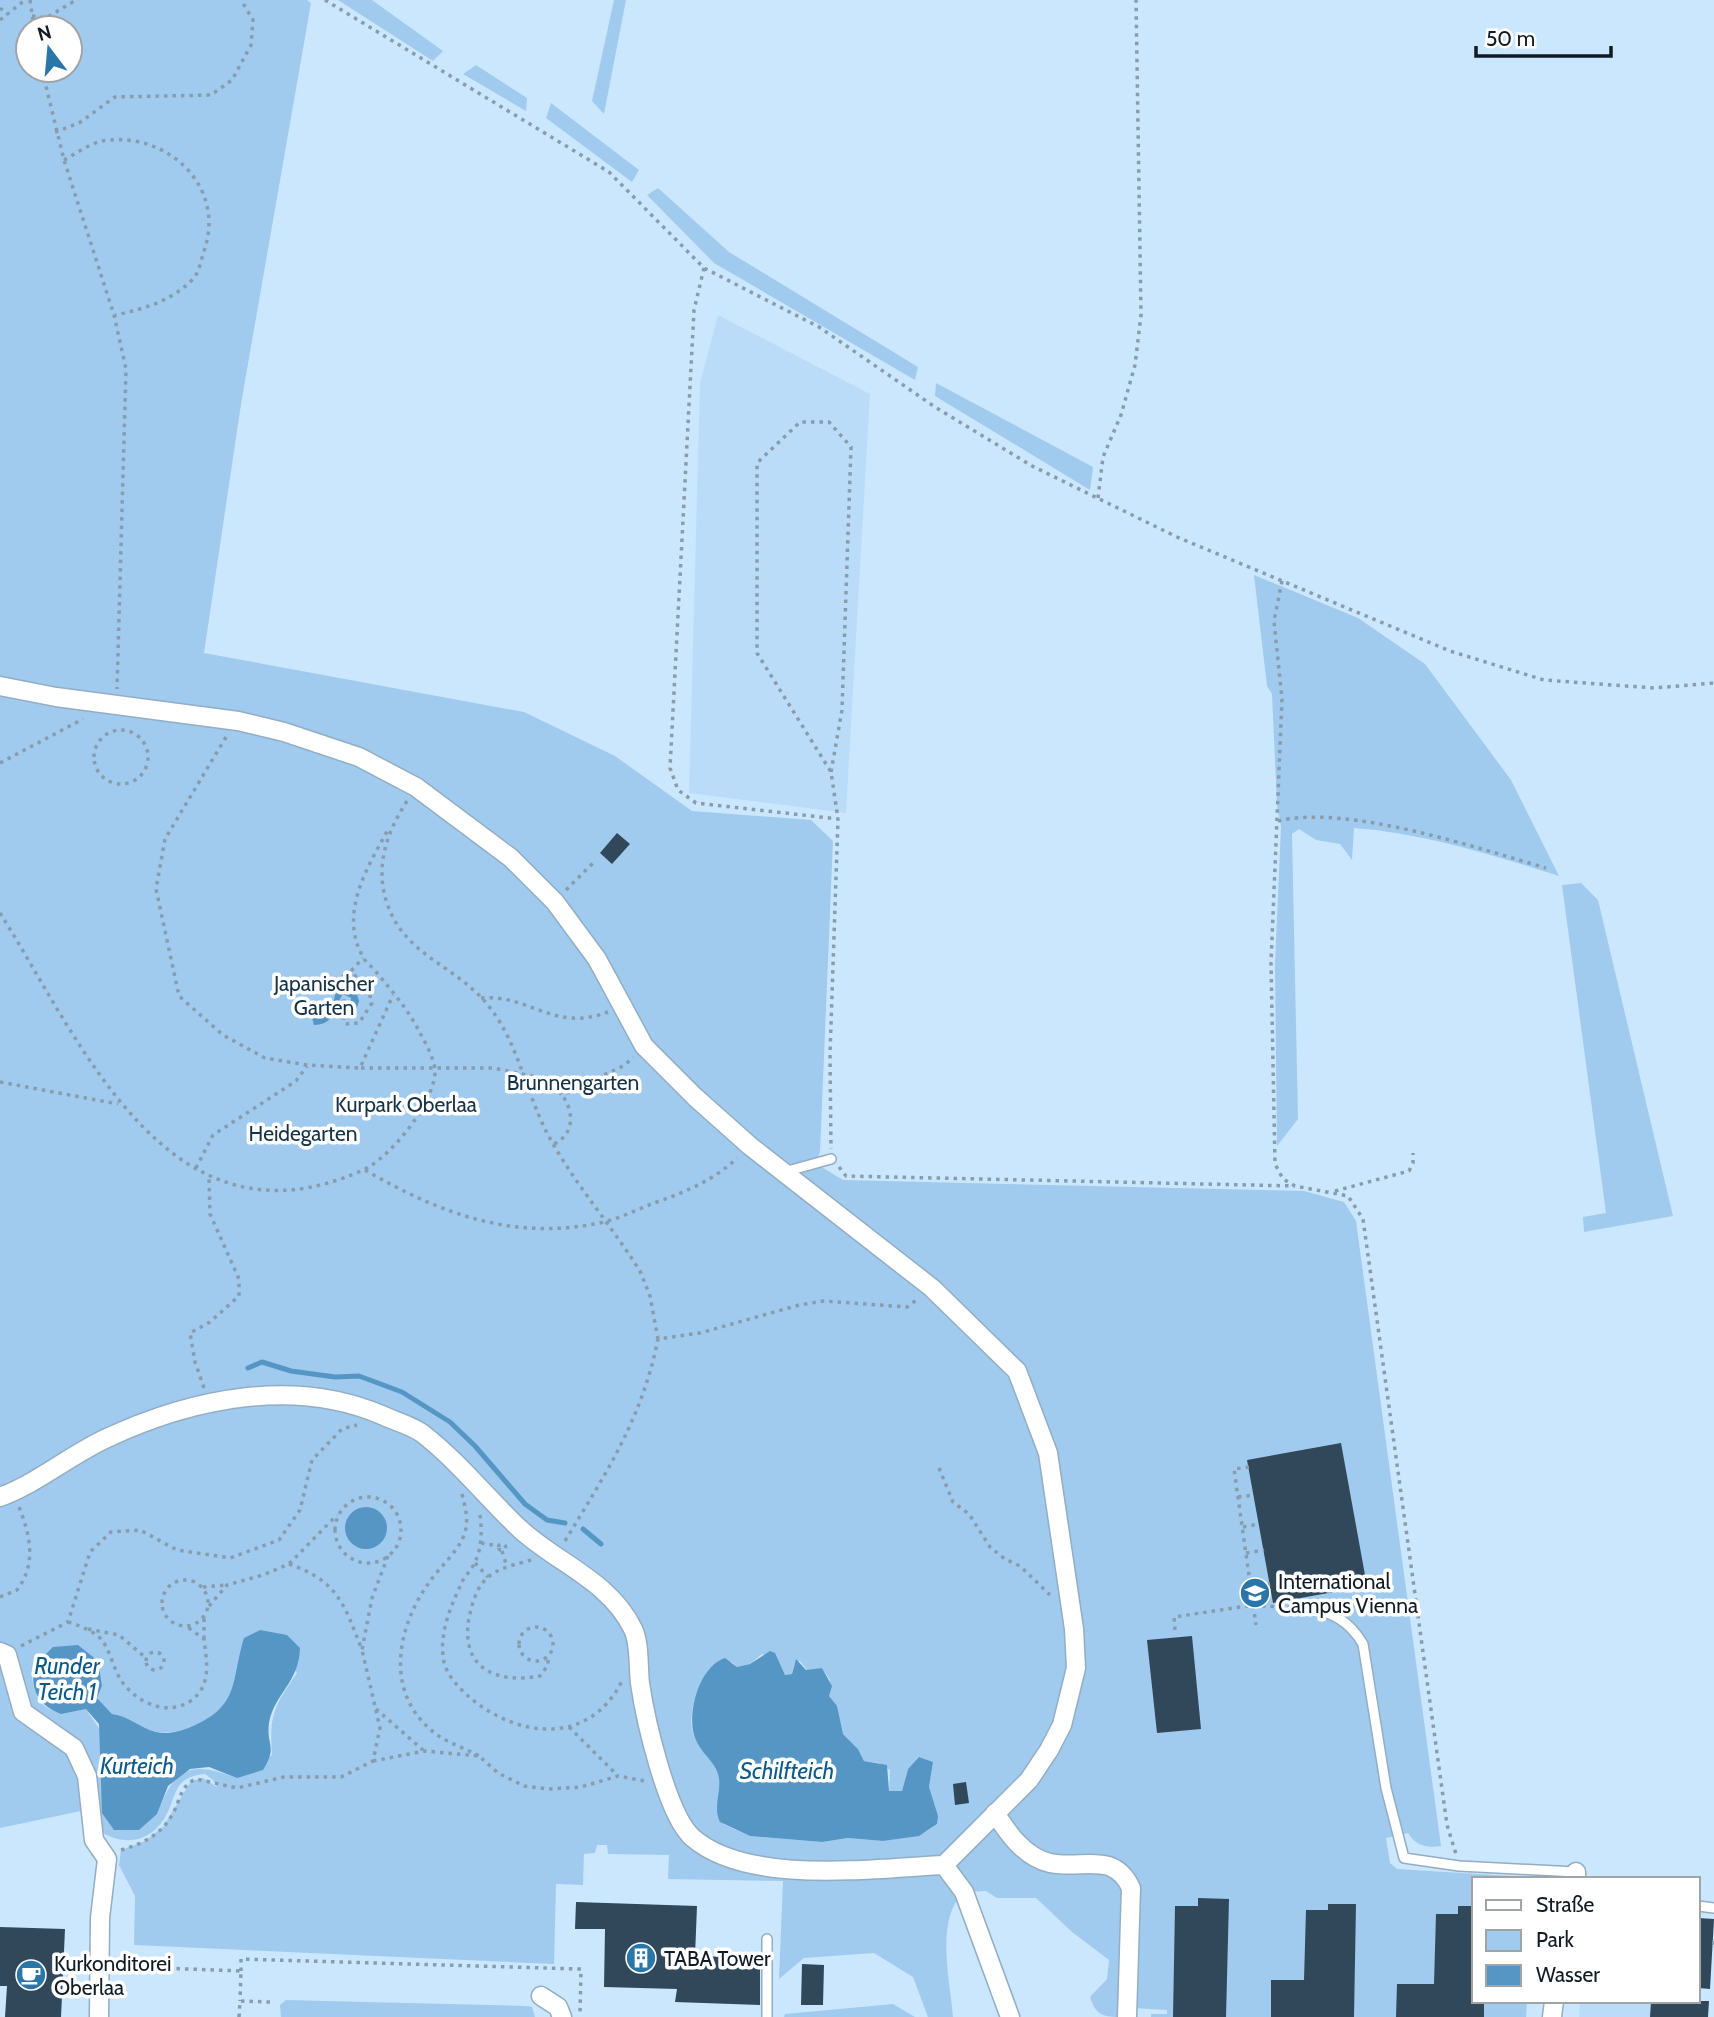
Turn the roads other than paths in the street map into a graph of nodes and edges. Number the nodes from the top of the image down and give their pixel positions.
1 (0, 686) edge
2 (831, 1159) road end
3 (784, 1172) junction
4 (7, 1495) edge
5 (1304, 1610) road end
6 (4, 1654) edge
7 (995, 1813) junction
8 (944, 1865) junction
9 (1576, 1876) edge
10 (767, 1939) dead end
11 (541, 1996) dead end
12 (99, 2017) edge
13 (562, 2017) edge
14 (767, 2017) edge
15 (1010, 2017) edge
16 (1127, 2017) edge

1 - 3 street
2 - 3 lane
3 - 7 street
4 - 8 street
5 - 9 lane
6 - 12 street
7 - 8 street
7 - 16 street
8 - 15 street
10 - 14 lane
11 - 13 street

